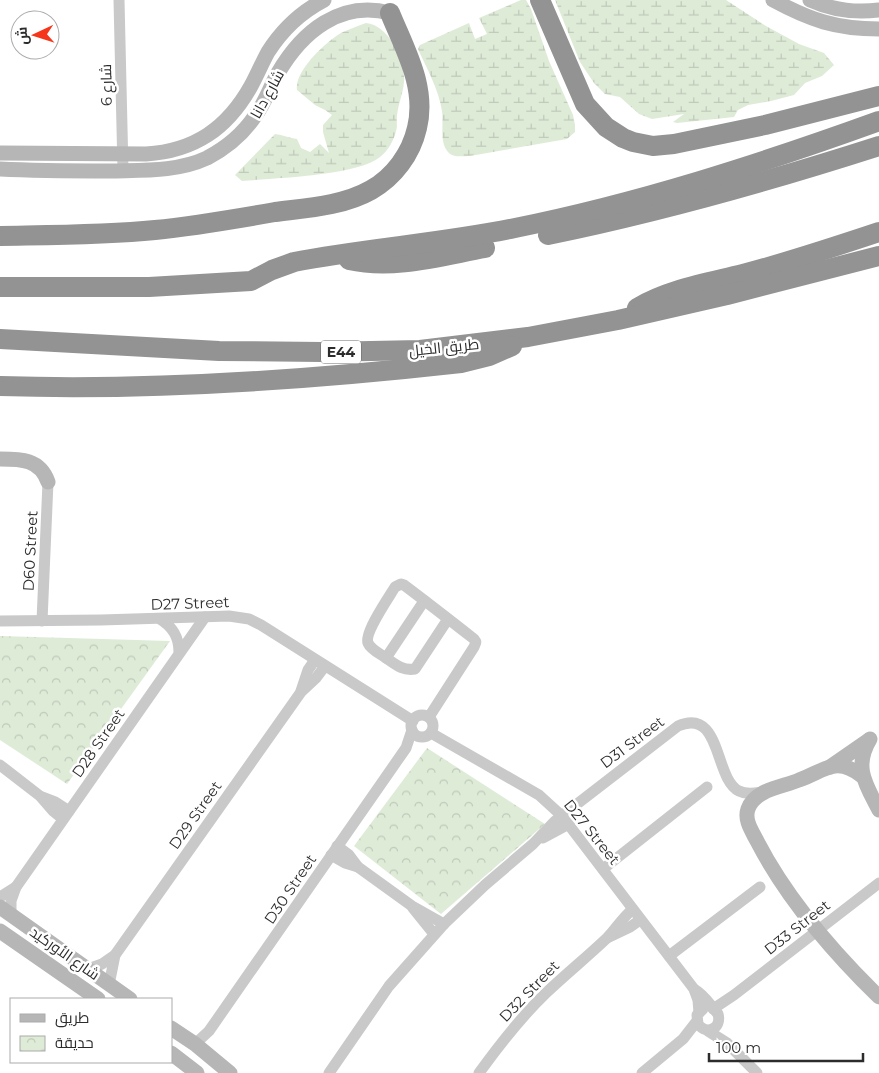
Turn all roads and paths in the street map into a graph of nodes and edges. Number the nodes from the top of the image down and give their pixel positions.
1 (120, 0) edge
2 (324, 0) edge
3 (540, 0) edge
4 (772, 0) edge
5 (810, 0) edge
6 (388, 4) edge
7 (879, 10) edge
8 (879, 28) edge
9 (879, 96) edge
10 (879, 121) edge
11 (879, 146) edge
12 (0, 153) edge
13 (122, 154) junction
14 (0, 169) edge
15 (123, 170) junction
16 (879, 232) edge
17 (0, 236) edge
18 (334, 255) junction
19 (879, 256) edge
20 (0, 287) edge
21 (618, 320) junction
22 (528, 337) junction
23 (0, 339) edge
24 (0, 386) edge
25 (0, 459) edge
26 (48, 482) joint
27 (424, 601) junction
28 (205, 617) junction
29 (160, 619) junction
30 (448, 619) junction
31 (0, 621) edge
32 (42, 621) junction
33 (179, 652) junction
34 (386, 658) junction
35 (320, 663) junction
36 (429, 717) junction
37 (412, 725) junction
38 (427, 736) junction
39 (875, 736) edge
40 (406, 748) junction
41 (0, 765) edge
42 (829, 768) junction
43 (862, 776) junction
44 (707, 787) dead end
45 (762, 792) junction
46 (879, 810) edge
47 (66, 815) junction
48 (565, 820) junction
49 (334, 850) junction
50 (603, 869) junction
51 (879, 883) edge
52 (16, 886) junction
53 (760, 887) dead end
54 (0, 897) edge
55 (412, 906) junction
56 (632, 910) junction
57 (6, 911) edge
58 (640, 920) junction
59 (444, 924) junction
60 (818, 930) junction
61 (0, 931) edge
62 (434, 934) junction
63 (608, 937) junction
64 (115, 955) junction
65 (669, 956) junction
66 (88, 970) junction
67 (109, 985) junction
68 (694, 989) junction
69 (879, 997) edge
70 (97, 998) edge
71 (128, 998) edge
72 (716, 1014) junction
73 (698, 1017) junction
74 (172, 1029) edge
75 (708, 1031) junction
76 (683, 1039) junction
77 (172, 1040) edge
78 (727, 1043) junction
79 (195, 1044) junction
80 (172, 1054) edge
81 (197, 1073) edge
82 (230, 1073) edge
83 (328, 1073) edge
84 (479, 1073) edge
85 (642, 1073) edge
86 (757, 1073) edge

1 - 13 street, شارع 6
2 - 13 street, شارع دانا
3 - 9 highway
4 - 8 street
5 - 7 street
6 - 15 street, شارع دانا
6 - 17 highway
10 - 18 highway
11 - 18 highway
12 - 13 street, شارع دانا
13 - 15 street, شارع 6
14 - 15 street, شارع دانا
16 - 21 highway
18 - 20 highway
19 - 21 highway, طريق الخيل / E44
21 - 22 highway, طريق الخيل / E44
22 - 23 highway, طريق الخيل / E44
22 - 24 highway
25 - 26 street
26 - 32 street, D60 Street
27 - 30 street
27 - 34 street
27 - 34 street
28 - 29 street, D27 Street
28 - 33 street, D28 Street
28 - 35 street, D27 Street
29 - 32 street, D27 Street
29 - 33 street
30 - 34 street
30 - 36 street
31 - 32 street, D27 Street
33 - 47 street, D28 Street
35 - 37 street, D27 Street
35 - 64 street, D29 Street
36 - 37 street
36 - 38 street
37 - 38 street
37 - 40 street, D30 Street
38 - 40 street, D30 Street
38 - 48 street, D27 Street
39 - 42 street
39 - 43 street
40 - 49 street, D30 Street
41 - 47 street
42 - 43 street
42 - 45 street
43 - 46 street
44 - 50 street
45 - 48 street, D31 Street
45 - 60 street
47 - 52 street, D28 Street
48 - 50 street, D27 Street
48 - 59 street, D31 Street
49 - 55 street
49 - 79 street, D30 Street
50 - 56 street, D27 Street
51 - 60 street, D33 Street
52 - 54 street, D28 Street
52 - 57 street, D28 Street
53 - 65 street
55 - 59 street
55 - 62 street
56 - 58 street, D27 Street
56 - 63 street, D32 Street
57 - 66 street, شارع الأوركيد
58 - 63 street, D32 Street
58 - 65 street, D27 Street
59 - 62 street, D31 Street
60 - 69 street
60 - 72 street, D33 Street
61 - 70 street, شارع الأوركيد
62 - 83 street, D31 Street
63 - 84 street, D32 Street
64 - 66 street, D29 Street
64 - 67 street, D29 Street
65 - 68 street, D27 Street
66 - 67 street, شارع الأوركيد
67 - 71 street, شارع الأوركيد
68 - 72 street, D27 Street
68 - 73 street, D27 Street
72 - 73 street
72 - 75 street
72 - 78 street, D27 Street
73 - 75 street
73 - 76 street
74 - 79 street
75 - 76 street
75 - 78 street, D27 Street
76 - 85 street
77 - 79 street
78 - 86 street, D27 Street
79 - 82 street
80 - 81 street

